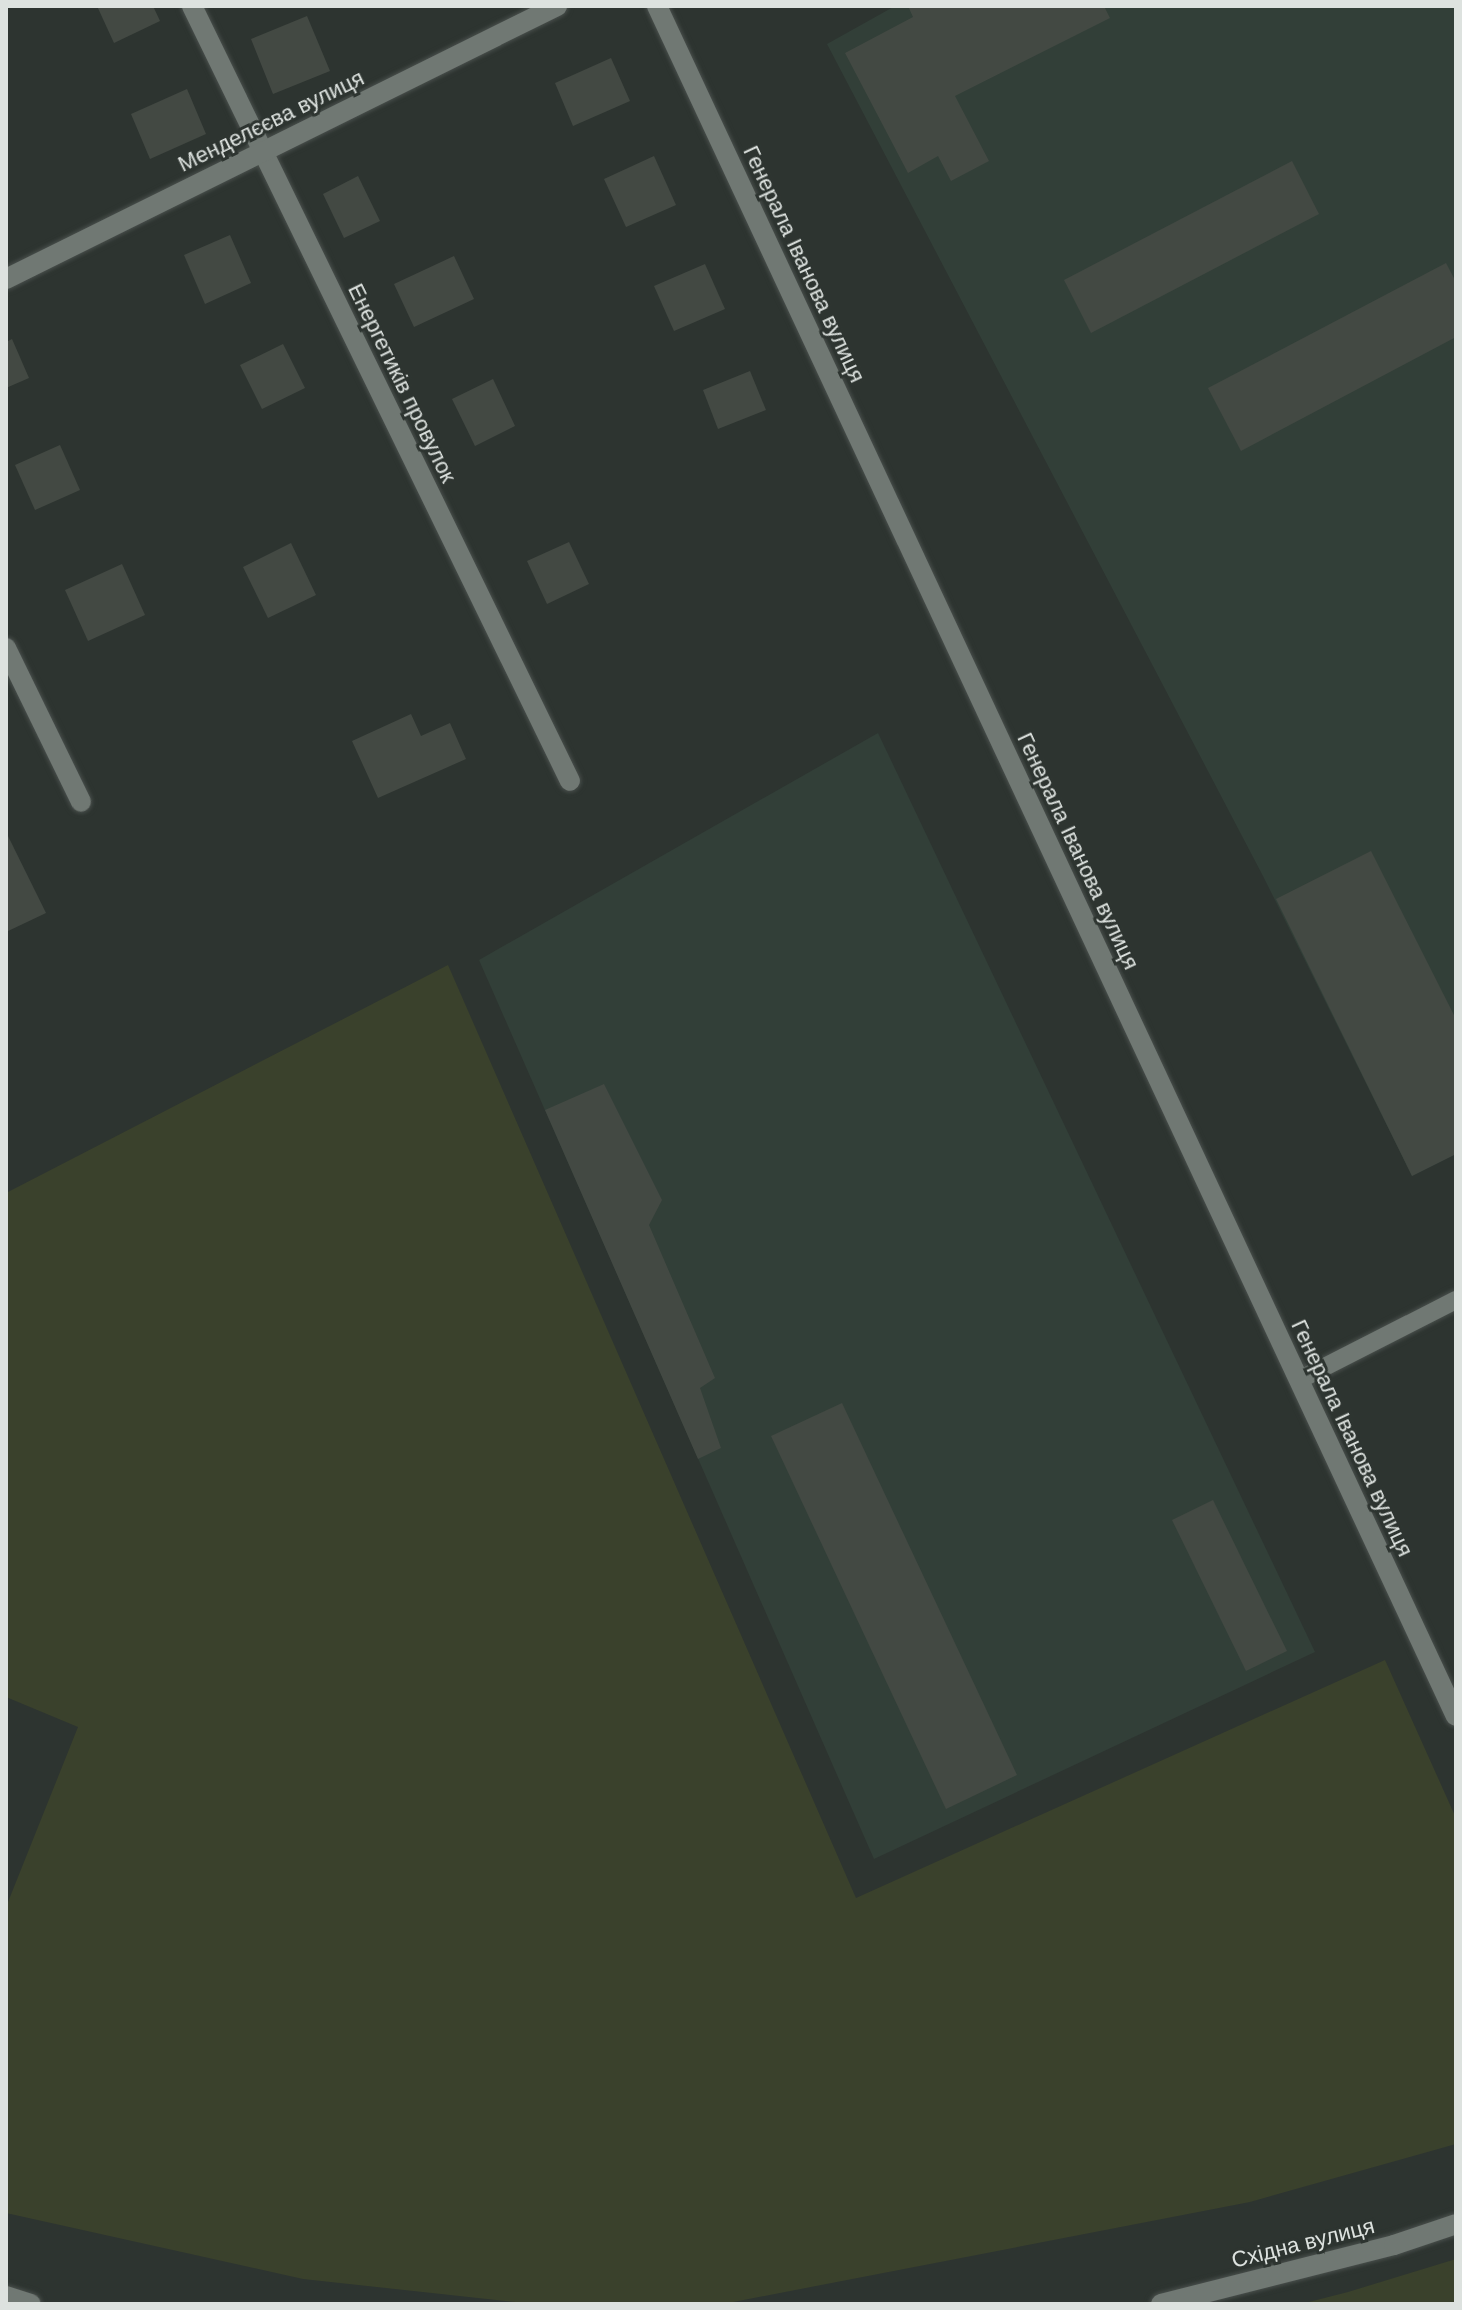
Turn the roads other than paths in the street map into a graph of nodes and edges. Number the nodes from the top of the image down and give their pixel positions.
1 (192, 6) edge
2 (557, 6) edge
3 (657, 6) edge
4 (262, 152) junction
5 (6, 279) edge
6 (6, 648) edge
7 (570, 781) dead end
8 (81, 802) dead end
9 (1456, 1300) edge
10 (1299, 1380) junction
11 (1456, 1716) edge
12 (1456, 2224) edge
13 (6, 2296) edge
14 (31, 2304) edge
15 (1161, 2304) edge

1 - 4 street, Енергетиків провулок
2 - 4 street, Менделєєва вулиця
3 - 10 street, Генерала Іванова вулиця
4 - 5 street, Менделєєва вулиця
4 - 7 street, Енергетиків провулок
6 - 8 street
9 - 10 lane
10 - 11 street, Генерала Іванова вулиця
12 - 15 street, Східна вулиця
13 - 14 street

